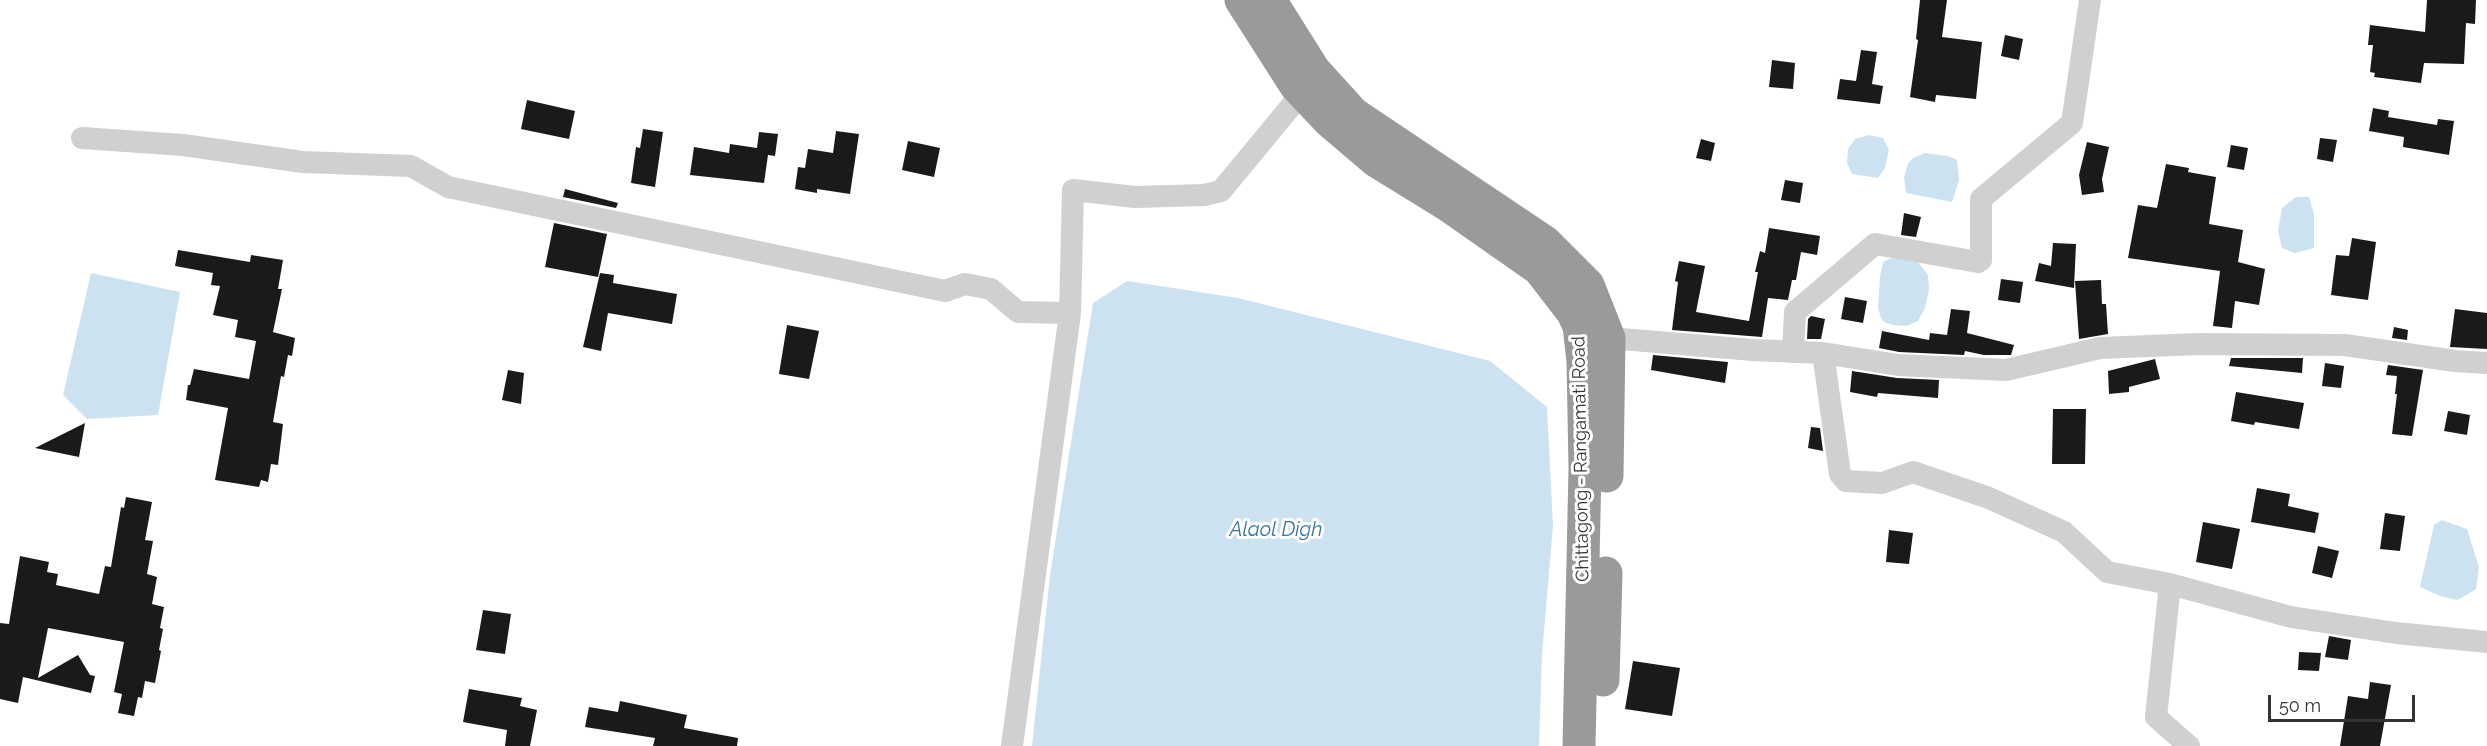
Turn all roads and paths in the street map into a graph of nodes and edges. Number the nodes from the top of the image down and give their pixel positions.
1 (1241, 0) edge
2 (1270, 0) edge
3 (2090, 0) edge
4 (1302, 93) junction
5 (82, 138) dead end
6 (1070, 314) junction
7 (1609, 338) junction
8 (1793, 352) junction
9 (1823, 353) junction
10 (2487, 363) edge
11 (2170, 584) junction
12 (2487, 642) edge
13 (1012, 746) edge
14 (1579, 746) edge
15 (1600, 746) edge
16 (2189, 746) edge

1 - 4 highway, Chittagong - Rangamati Road
2 - 7 highway, Chittagong - Rangamati Road
3 - 8 street
4 - 6 street
4 - 14 highway, Chittagong - Rangamati Road
5 - 6 street
6 - 13 street
7 - 8 street
7 - 15 highway, Chittagong - Rangamati Road
8 - 9 street
9 - 10 street
9 - 11 street
11 - 12 street
11 - 16 street

